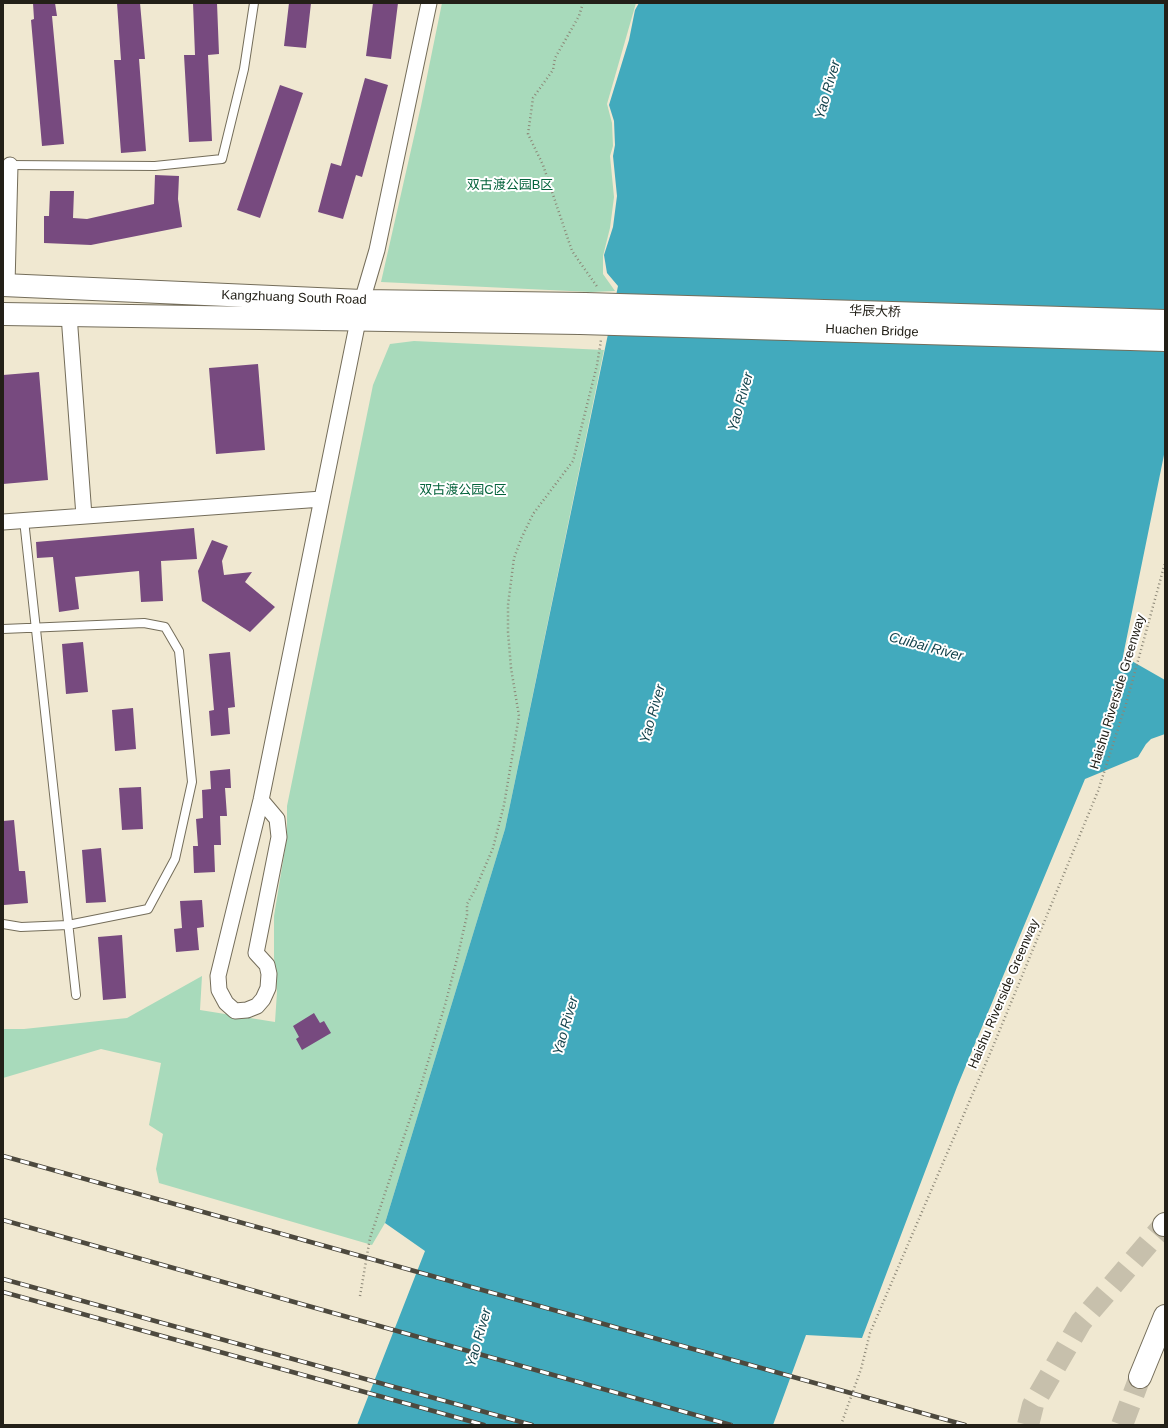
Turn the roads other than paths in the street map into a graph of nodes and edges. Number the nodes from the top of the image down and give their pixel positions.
1 (254, 3) edge
2 (429, 3) edge
3 (7, 165) edge
4 (5, 285) edge
5 (588, 305) junction
6 (360, 310) junction
7 (3, 314) edge
8 (69, 315) junction
9 (1165, 321) edge
10 (1165, 340) edge
11 (322, 499) junction
12 (84, 516) junction
13 (24, 520) junction
14 (3, 522) edge
15 (36, 626) junction
16 (3, 629) edge
17 (261, 800) junction
18 (3, 924) edge
19 (68, 925) junction
20 (76, 995) dead end
21 (1165, 1316) edge
22 (1140, 1377) tunnel mouth

1 - 3 lane
2 - 6 street
3 - 4 street
4 - 6 main road, Kangzhuang South Road
5 - 6 main road, Kangzhuang South Road
5 - 9 main road, 华辰大桥, bridge
5 - 10 main road, Huachen Bridge, bridge
6 - 8 main road, Kangzhuang South Road
6 - 11 street
7 - 8 main road, Kangzhuang South Road
8 - 12 street
11 - 12 street
11 - 17 street
12 - 13 street
13 - 14 street
13 - 15 lane
15 - 16 lane
15 - 19 lane
15 - 19 lane
17 - 17 street
18 - 19 lane
19 - 20 lane
21 - 22 main road

